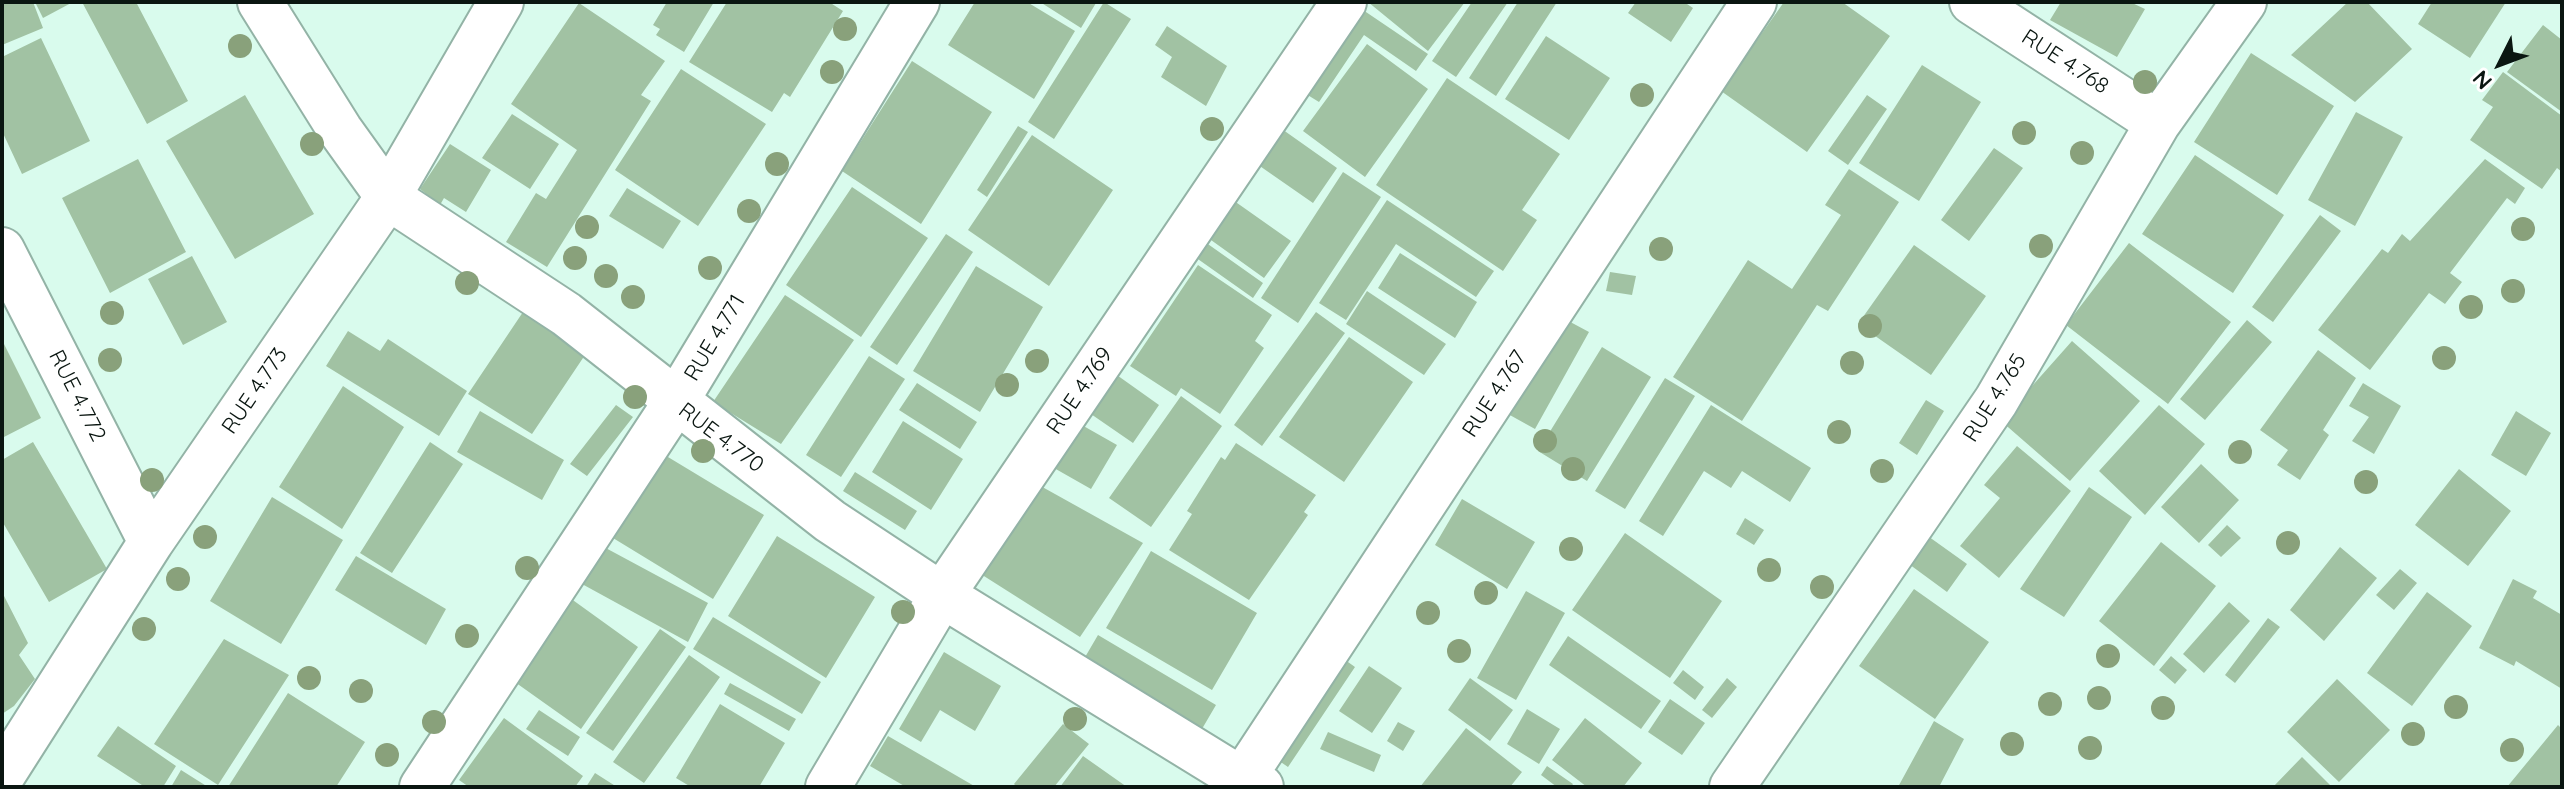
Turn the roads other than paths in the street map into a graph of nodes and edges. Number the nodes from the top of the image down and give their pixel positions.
1 (260, 2) edge
2 (501, 2) edge
3 (917, 2) edge
4 (1344, 2) edge
5 (1754, 2) edge
6 (1972, 2) edge
7 (2244, 2) edge
8 (2158, 123) junction
9 (388, 197) junction
10 (2, 250) edge
11 (675, 403) junction
12 (151, 542) junction
13 (942, 595) junction
14 (2, 776) edge
15 (1246, 784) edge
16 (422, 787) edge
17 (828, 787) edge
18 (1732, 787) edge

1 - 9 street, RUE 4.770
2 - 9 street, RUE 4.773
3 - 11 street, RUE 4.771
4 - 13 street, RUE 4.769
5 - 15 street, RUE 4.767
6 - 8 street, RUE 4.768
7 - 8 street, RUE 4.765
8 - 18 street, RUE 4.765
9 - 11 street, RUE 4.770
9 - 12 street, RUE 4.773
10 - 12 street, RUE 4.772
11 - 13 street, RUE 4.770
11 - 16 street, RUE 4.771
12 - 14 street, RUE 4.773
13 - 15 street, RUE 4.770
13 - 17 street, RUE 4.769

